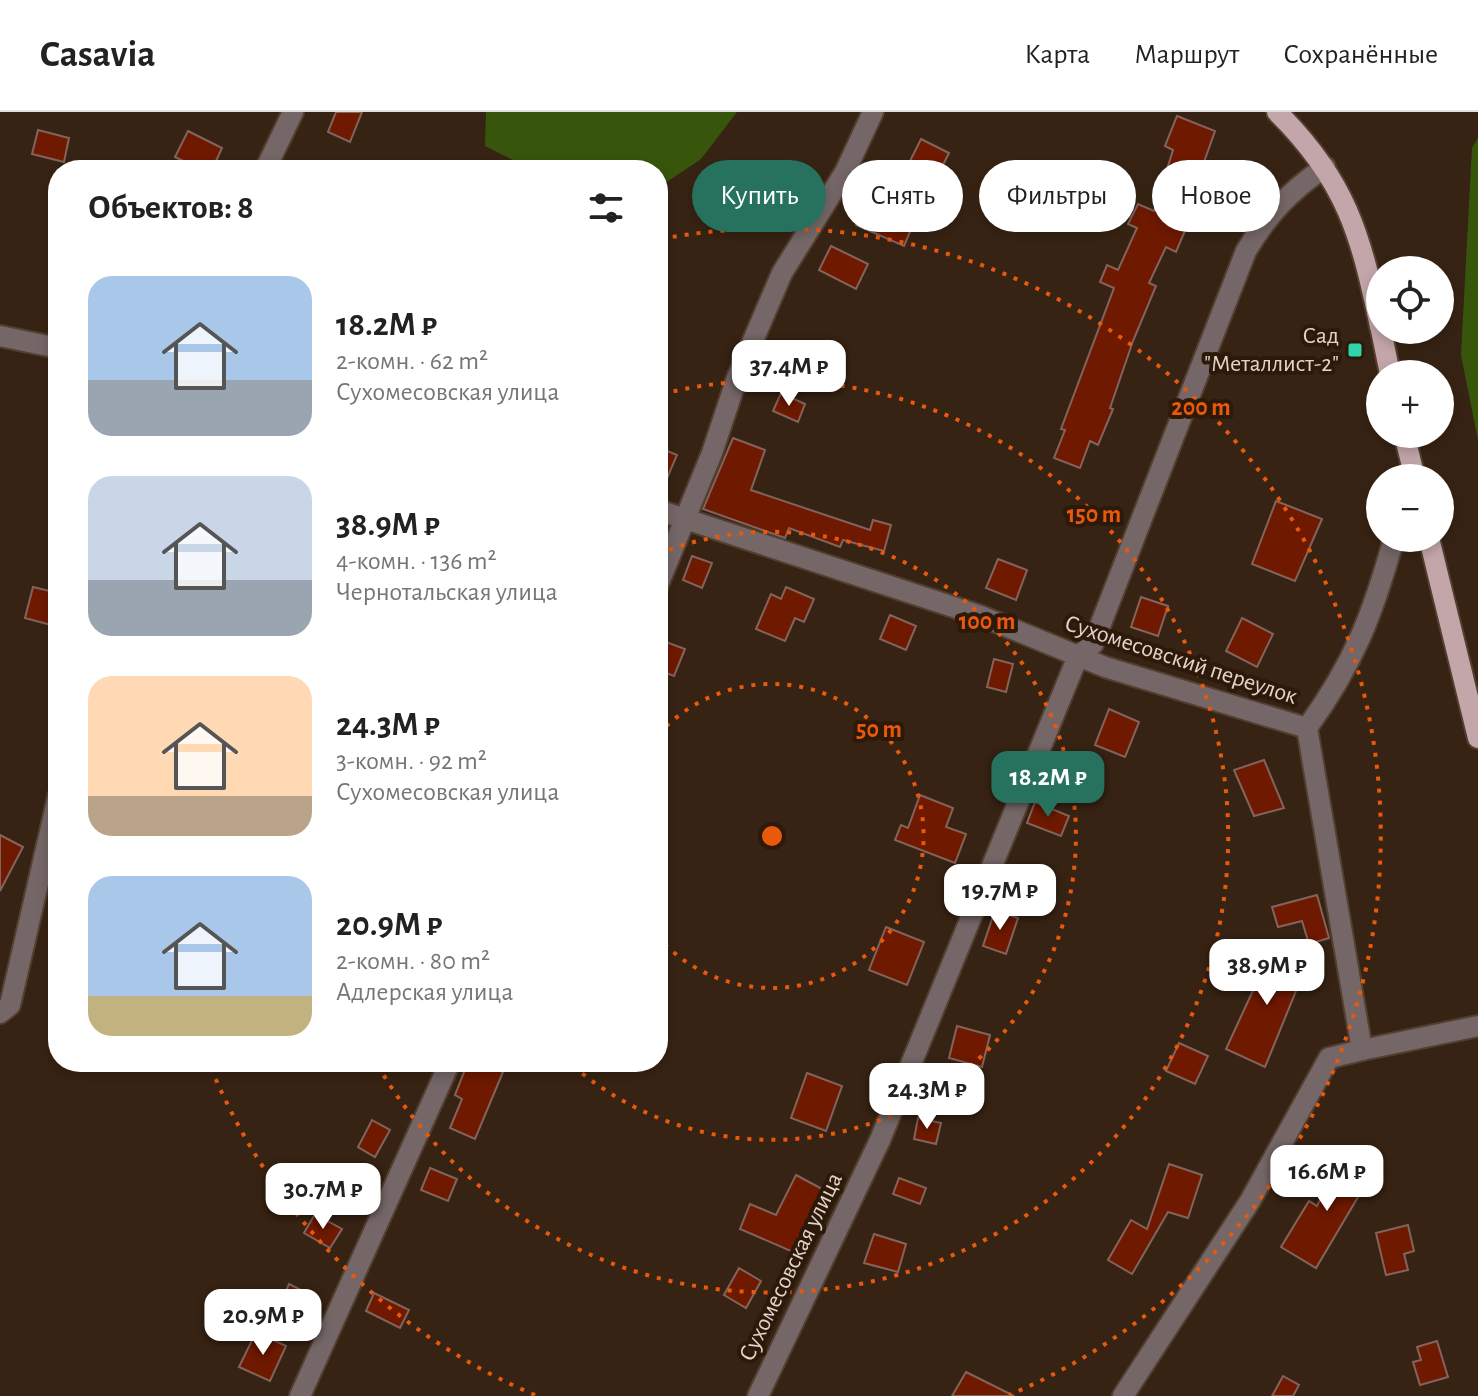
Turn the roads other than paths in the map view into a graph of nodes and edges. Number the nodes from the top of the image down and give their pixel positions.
1 (293, 112) edge
2 (873, 112) edge
3 (1277, 112) edge
4 (270, 160) edge
5 (1325, 167) junction
6 (1366, 266) edge
7 (0, 336) edge
8 (48, 346) edge
9 (668, 513) edge
10 (686, 519) junction
11 (1390, 552) edge
12 (1432, 552) edge
13 (668, 561) edge
14 (1078, 656) junction
15 (1307, 728) junction
16 (1478, 738) edge
17 (48, 840) edge
18 (0, 1013) edge
19 (1478, 1026) edge
20 (1362, 1050) junction
21 (446, 1072) edge
22 (300, 1396) edge
23 (758, 1396) edge
24 (1123, 1396) edge

1 - 4 street
2 - 10 street
3 - 5 main road
5 - 6 main road
5 - 14 street, Сухомесовская улица
7 - 8 street
9 - 10 street, Сухомесовский переулок
10 - 13 street
10 - 14 street, Сухомесовский переулок
11 - 15 street, Сухомесовский переулок
12 - 16 main road
14 - 15 street, Сухомесовский переулок
14 - 23 street, Сухомесовская улица
15 - 20 street
17 - 18 street
19 - 20 street
20 - 24 street
21 - 22 street

